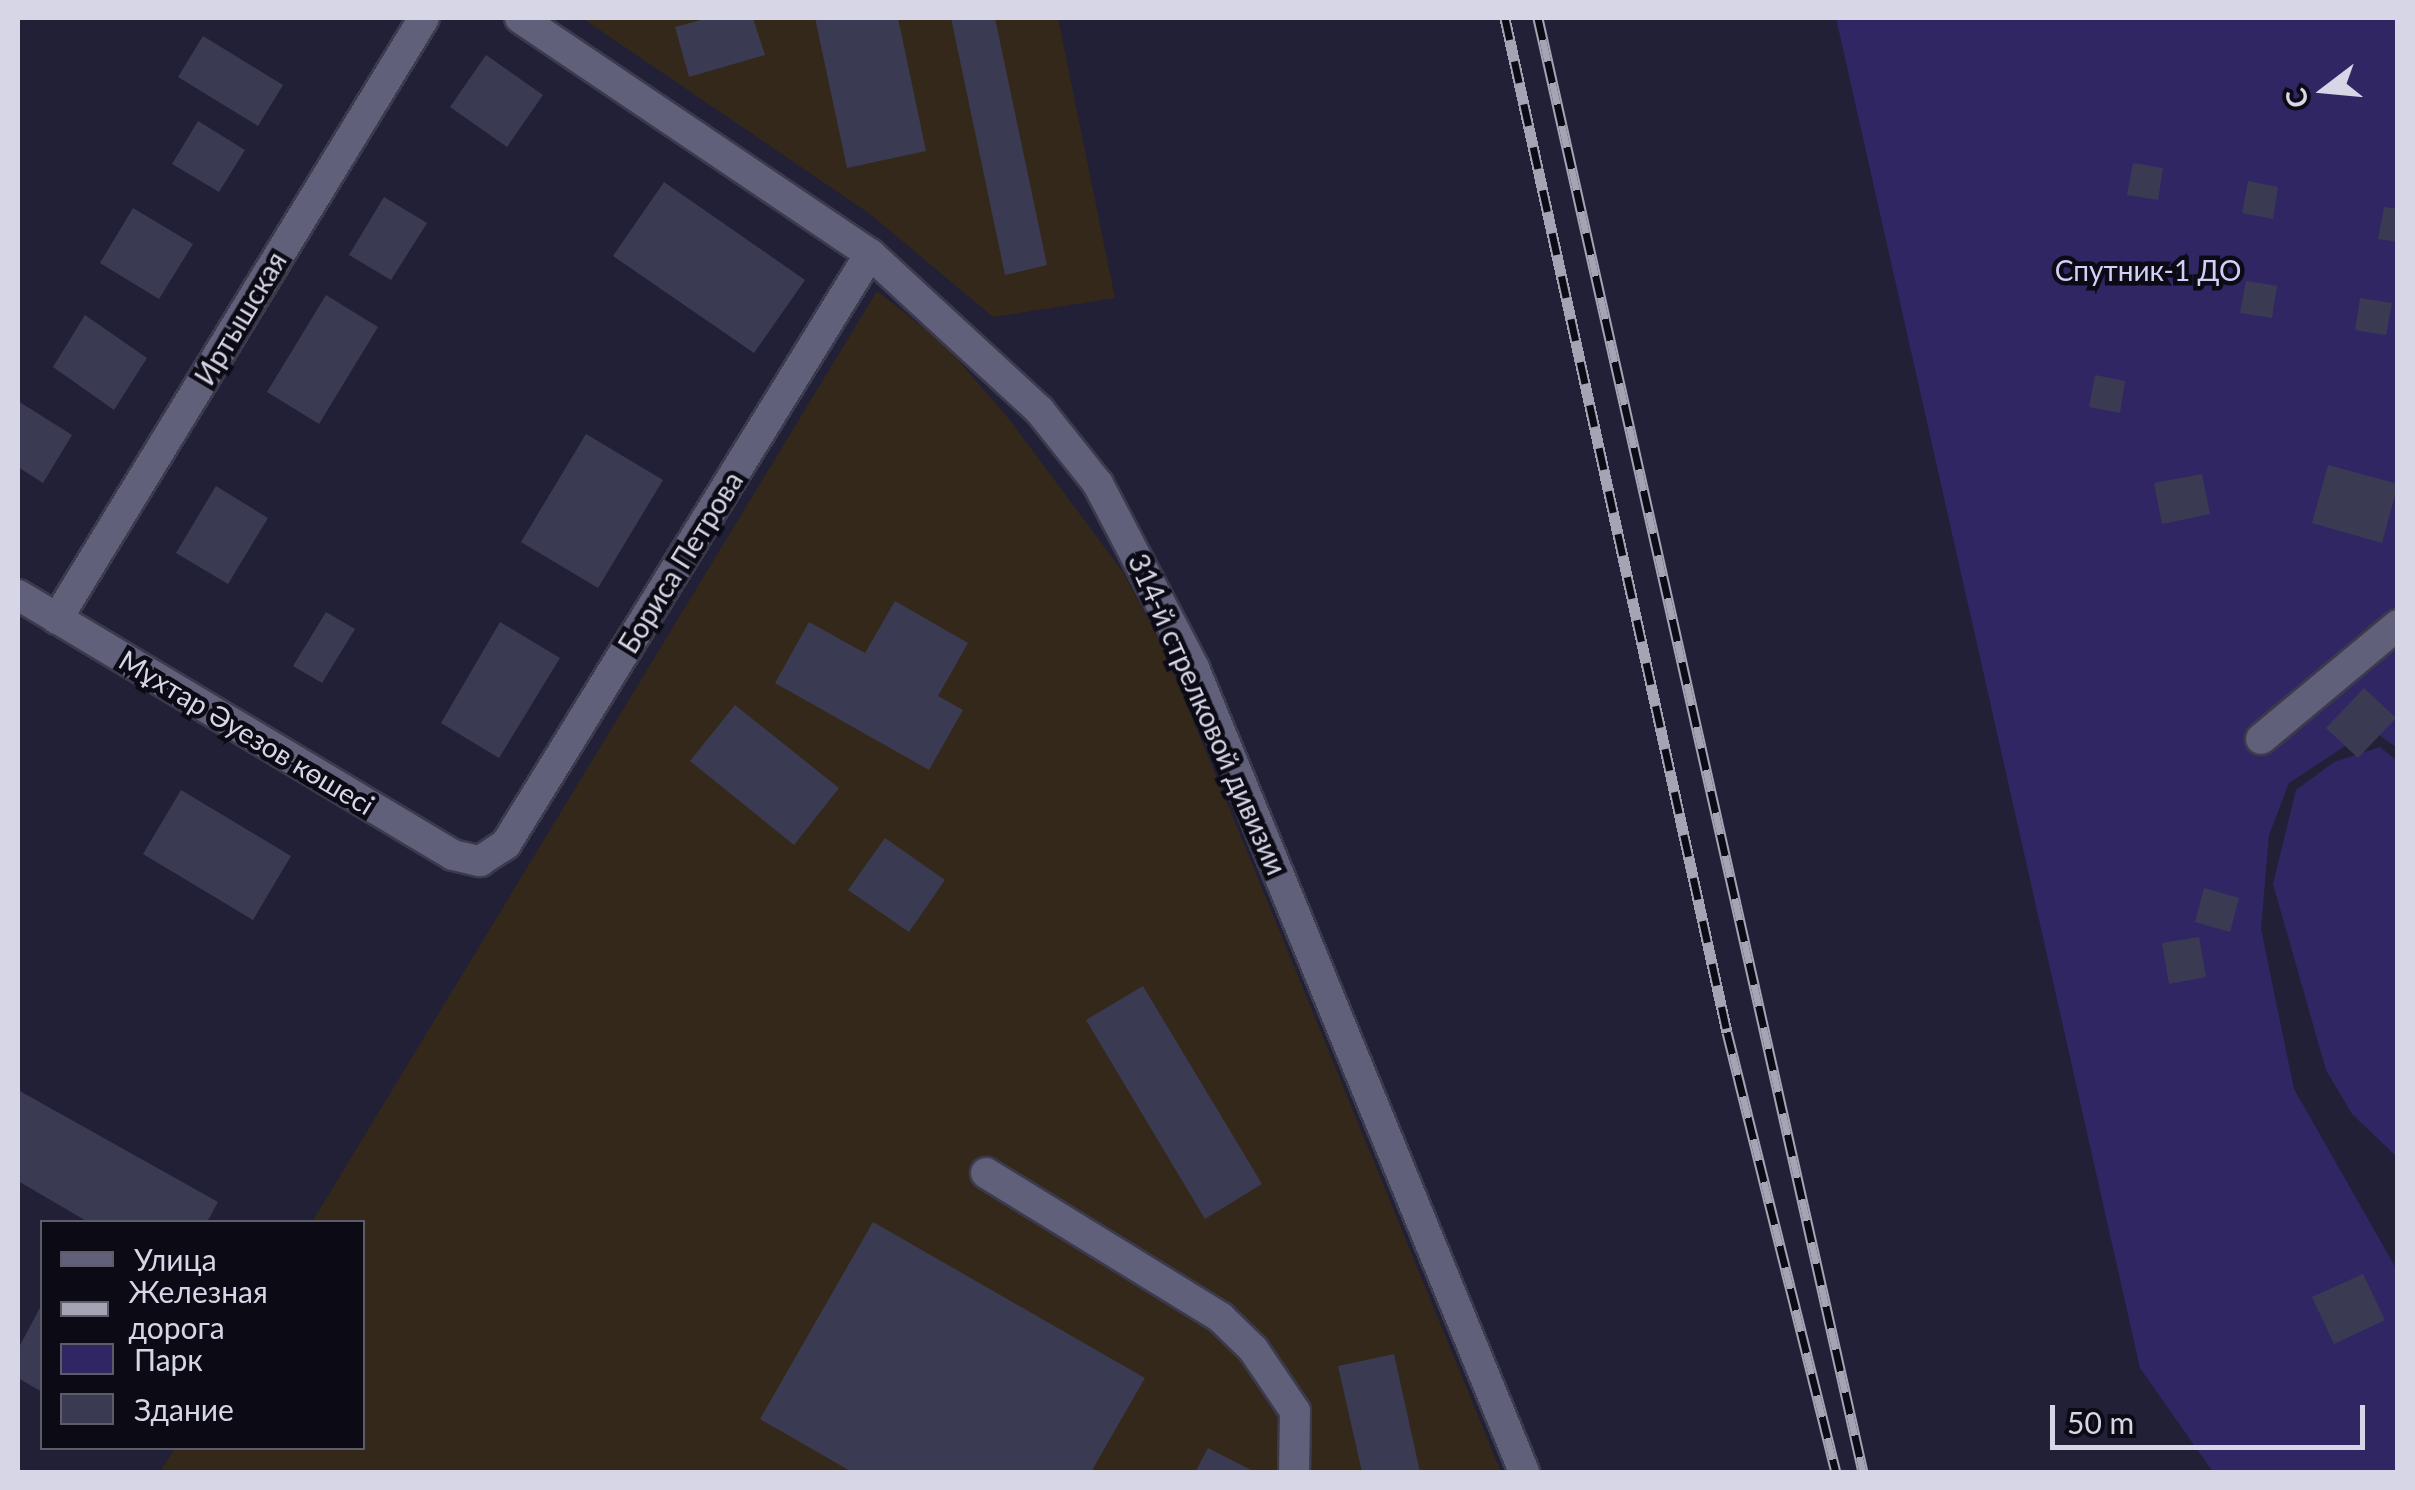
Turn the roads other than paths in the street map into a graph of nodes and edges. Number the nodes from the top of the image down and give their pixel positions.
1 (424, 18) edge
2 (530, 20) edge
3 (870, 254) junction
4 (18, 595) edge
5 (57, 619) junction
6 (2398, 626) edge
7 (2262, 739) dead end
8 (480, 861) joint
9 (986, 1174) dead end
10 (1294, 1472) edge
11 (1524, 1472) edge

1 - 5 street, Иртышская
2 - 3 street, 314-й стрелковой дивизии
3 - 8 street, Бориса Петрова
3 - 11 street, 314-й стрелковой дивизии
4 - 5 street, Мұхтар Әуезов көшесі
5 - 8 street, Мұхтар Әуезов көшесі
6 - 7 street
9 - 10 street

